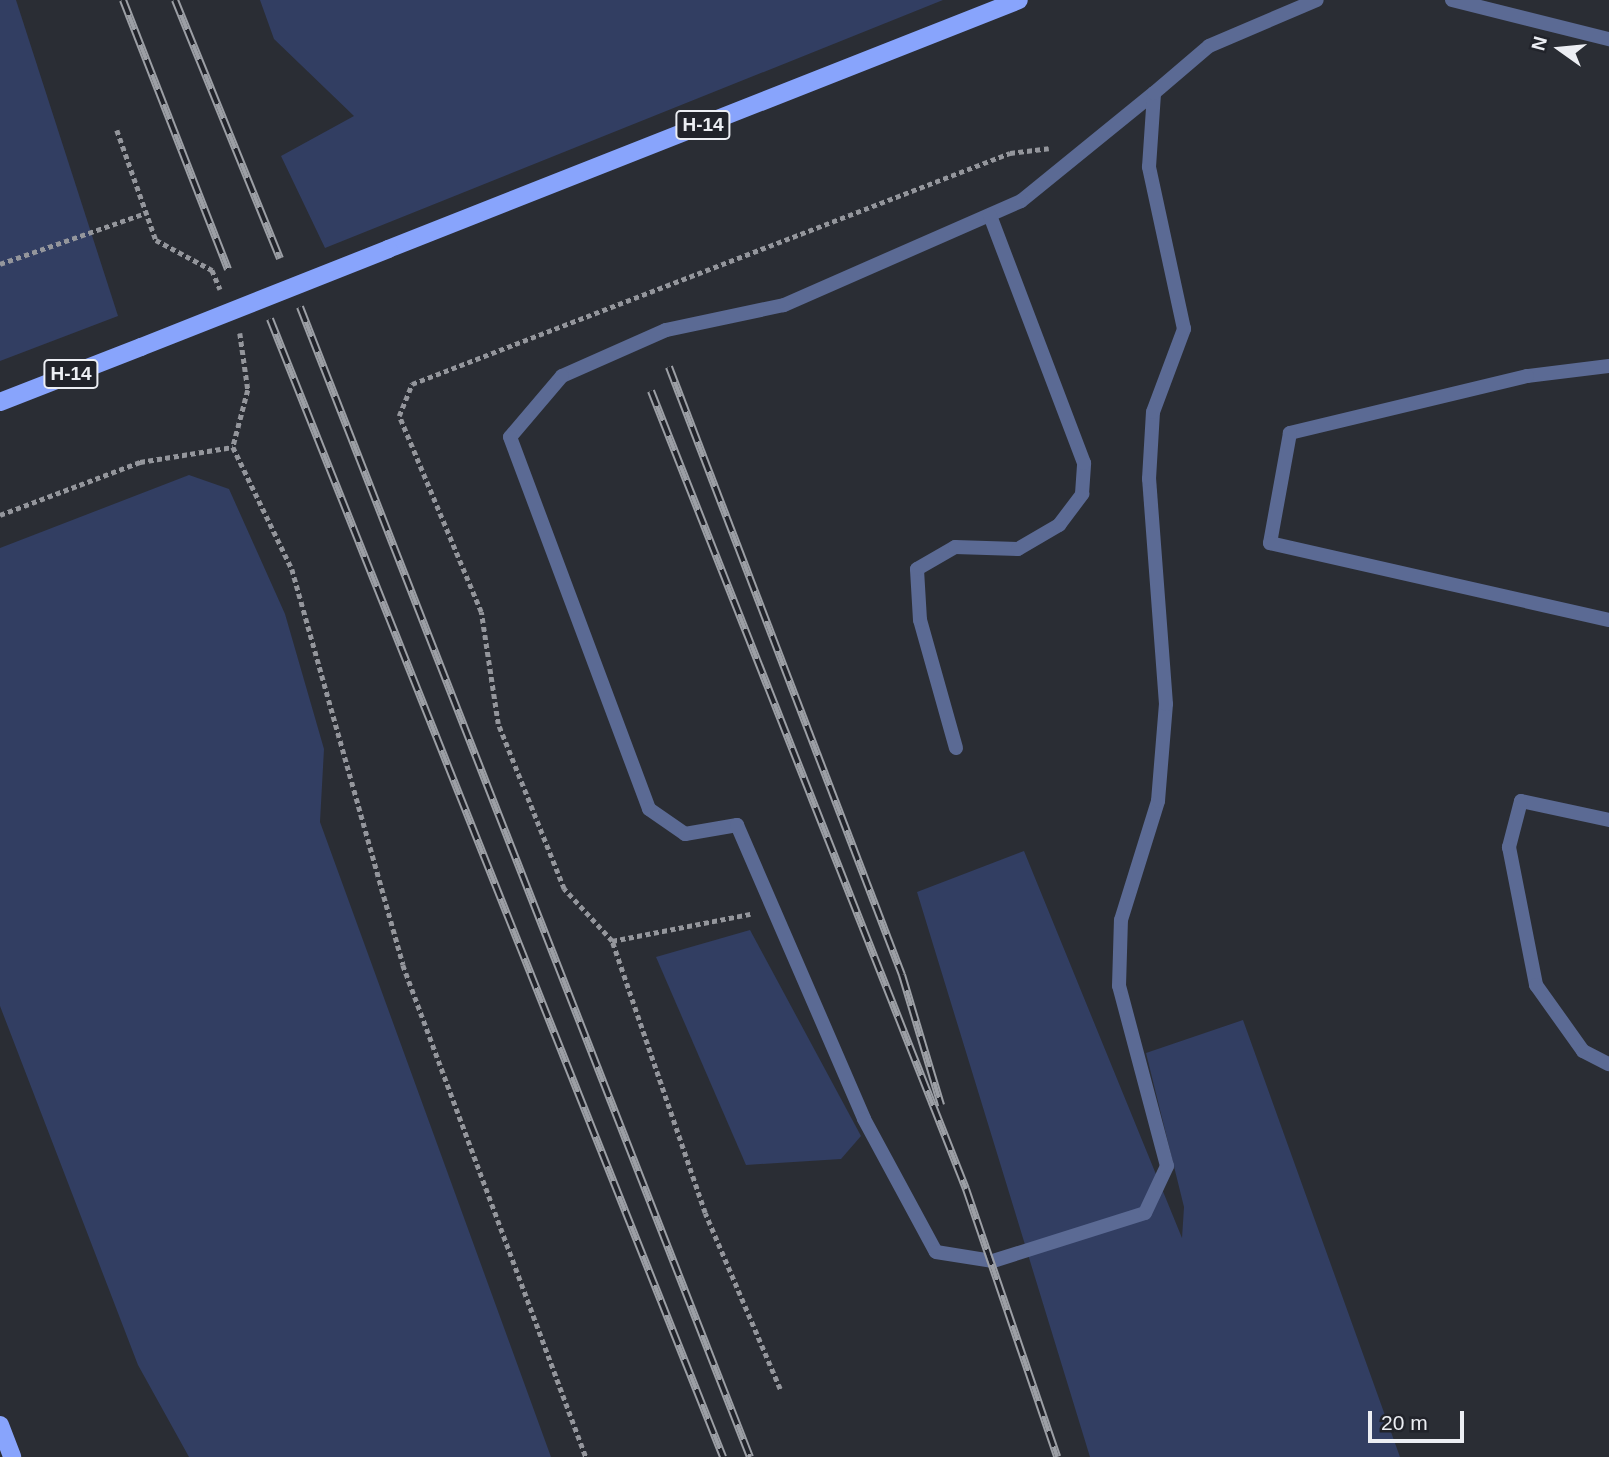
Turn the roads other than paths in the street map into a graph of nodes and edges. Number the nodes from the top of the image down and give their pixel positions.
1 (1019, 0) edge
2 (1317, 0) edge
3 (1452, 0) edge
4 (1609, 39) edge
5 (1154, 93) junction
6 (990, 215) junction
7 (1609, 366) edge
8 (0, 402) edge
9 (1609, 620) edge
10 (956, 748) dead end
11 (1609, 820) edge
12 (1609, 1063) edge
13 (0, 1425) edge
14 (12, 1457) edge

1 - 8 main road, Н-14, bridge
2 - 5 lane
3 - 4 lane
5 - 6 lane
5 - 6 lane
6 - 10 lane
7 - 9 lane
11 - 12 lane
13 - 14 main road

